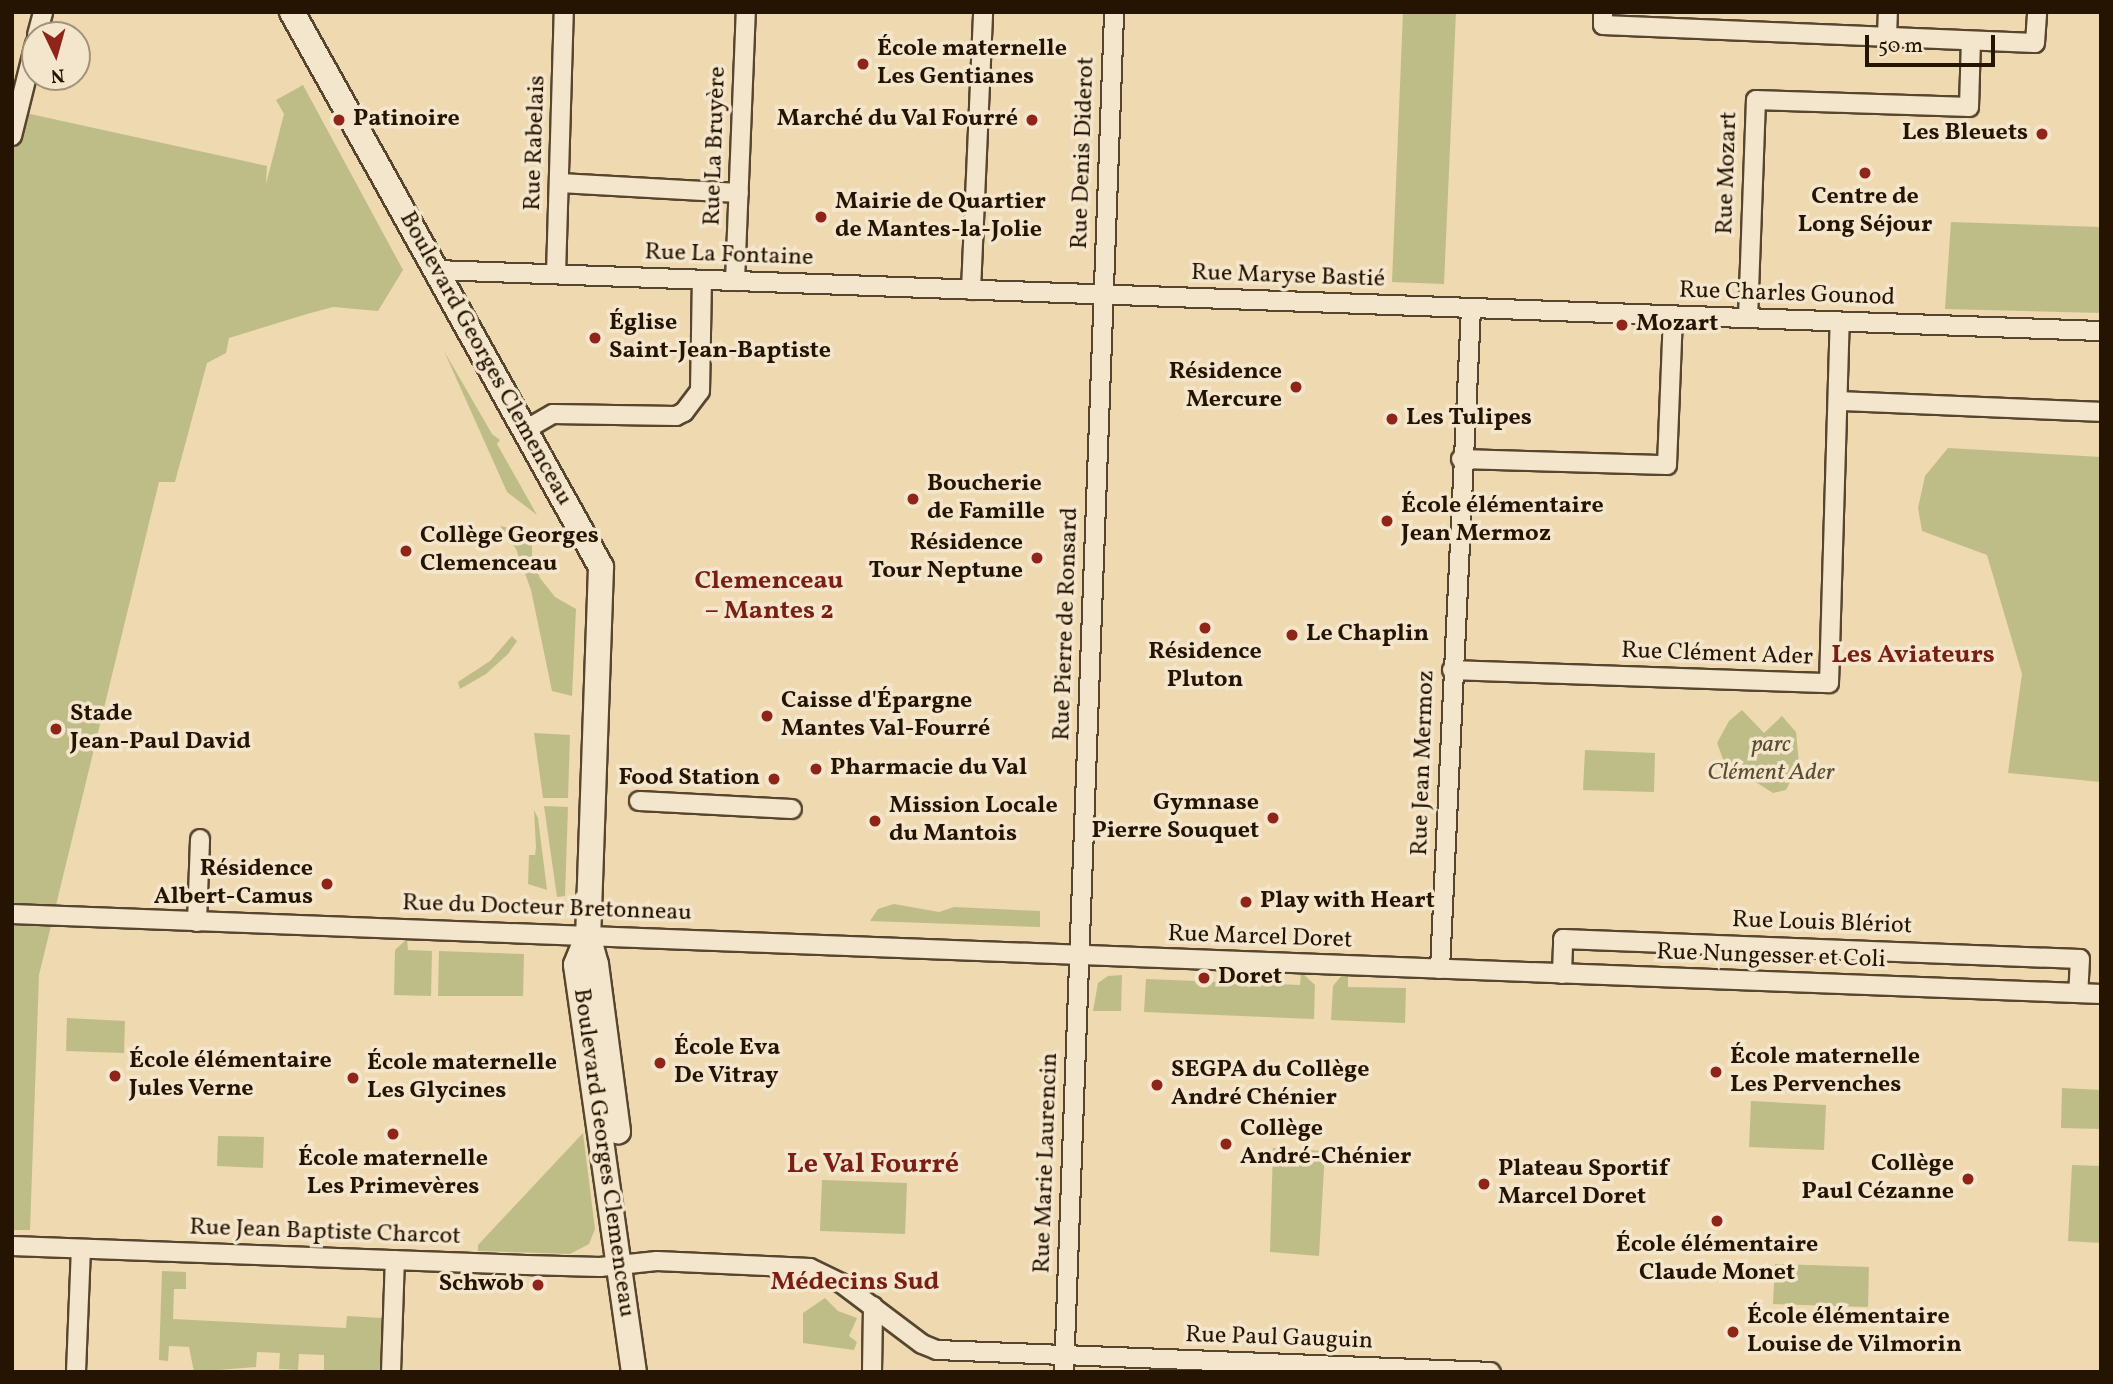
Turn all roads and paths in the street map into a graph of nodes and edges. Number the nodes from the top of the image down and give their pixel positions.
1 (292, 12) edge
2 (565, 12) edge
3 (746, 12) edge
4 (983, 12) edge
5 (1114, 12) edge
6 (1603, 12) edge
7 (1888, 12) edge
8 (2037, 12) edge
9 (1887, 37) junction
10 (1972, 41) junction
11 (24, 91) edge
12 (13, 134) edge
13 (559, 183) junction
14 (739, 193) junction
15 (436, 270) junction
16 (556, 274) junction
17 (702, 280) junction
18 (735, 281) junction
19 (971, 290) junction
20 (1104, 295) junction
21 (1471, 308) junction
22 (1673, 315) junction
23 (1748, 318) junction
24 (1840, 321) junction
25 (2101, 331) edge
26 (1840, 401) junction
27 (2101, 412) edge
28 (525, 430) junction
29 (1461, 459) junction
30 (1452, 670) junction
31 (639, 801) dead end
32 (793, 809) dead end
33 (200, 839) dead end
34 (12, 914) edge
35 (197, 922) junction
36 (588, 935) junction
37 (1079, 956) junction
38 (1440, 969) junction
39 (1562, 974) junction
40 (2078, 993) junction
41 (2101, 994) edge
42 (12, 1246) edge
43 (81, 1249) junction
44 (395, 1260) junction
45 (628, 1265) junction
46 (873, 1306) junction
47 (1065, 1363) edge
48 (1292, 1368) edge
49 (76, 1372) edge
50 (391, 1372) edge
51 (634, 1372) edge
52 (651, 1372) edge
53 (872, 1372) edge
54 (1491, 1372) edge

1 - 15 main road, Boulevard Georges Clemenceau
2 - 13 street, Rue Rabelais
3 - 14 street, Rue La Bruyère
4 - 19 street
5 - 20 street, Rue Denis Diderot
6 - 9 street
7 - 9 street
8 - 10 street
9 - 10 street
10 - 23 street, Rue Mozart
11 - 12 street
13 - 14 street
13 - 16 street, Rue Rabelais
14 - 18 street, Rue La Bruyère
15 - 16 street, Rue La Fontaine
15 - 28 main road, Boulevard Georges Clemenceau
16 - 17 street, Rue La Fontaine
17 - 18 street, Rue La Fontaine
17 - 28 street
18 - 19 street, Rue La Fontaine
19 - 20 street, Rue La Fontaine
20 - 21 street, Rue Maryse Bastié
20 - 37 street, Rue Pierre de Ronsard
21 - 22 street, Rue Charles Gounod
21 - 29 street, Rue Jean Mermoz
22 - 23 street, Rue Charles Gounod
22 - 29 street
23 - 24 street, Rue Charles Gounod
24 - 25 street, Rue Charles Gounod
24 - 26 street, Rue Clément Ader
26 - 27 street
26 - 30 street, Rue Clément Ader
28 - 36 main road, Boulevard Georges Clemenceau
29 - 30 street, Rue Jean Mermoz
30 - 38 street, Rue Jean Mermoz
31 - 32 street
33 - 35 street
34 - 35 street, Rue du Docteur Bretonneau
35 - 36 street, Rue du Docteur Bretonneau
36 - 37 street, Rue du Docteur Bretonneau
36 - 45 main road, Boulevard Georges Clemenceau
37 - 38 street, Rue Marcel Doret
37 - 47 street, Rue Marie Laurencin
38 - 39 street, Rue Nungesser et Coli
39 - 40 street, Rue Nungesser et Coli
39 - 40 street, Rue Louis Blériot
40 - 41 street, Rue Nungesser et Coli
42 - 43 street, Rue Jean Baptiste Charcot
43 - 44 street, Rue Jean Baptiste Charcot
43 - 49 street
44 - 45 street, Rue Jean Baptiste Charcot
44 - 50 street
45 - 46 street, Rue Jean Baptiste Charcot
45 - 51 main road, Boulevard Georges Clemenceau
45 - 52 main road, Boulevard Georges Clemenceau
46 - 47 street, Rue Paul Gauguin
46 - 53 street
47 - 48 street, Rue Paul Gauguin
48 - 54 street, Rue Paul Gauguin

